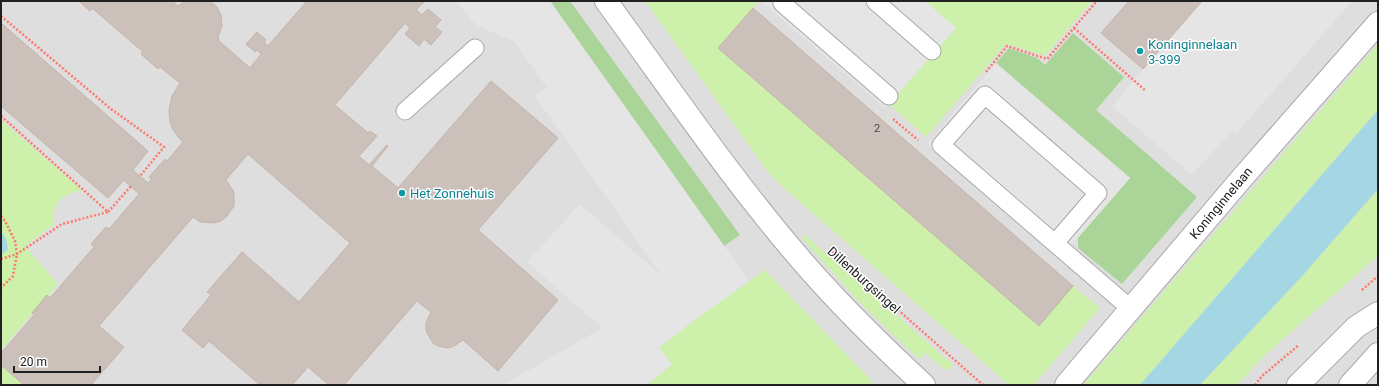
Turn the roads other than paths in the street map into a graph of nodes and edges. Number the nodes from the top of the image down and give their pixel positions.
1 (606, 1) edge
2 (783, 1) edge
3 (875, 1) edge
4 (1378, 23) edge
5 (475, 48) dead end
6 (932, 51) dead end
7 (889, 96) road end
8 (406, 111) dead end
9 (1055, 244) junction
10 (1131, 309) junction
11 (1378, 313) edge
12 (1378, 354) edge
13 (924, 385) edge
14 (1066, 385) edge
15 (1298, 385) edge
16 (1350, 385) edge

1 - 13 street
2 - 7 lane
3 - 6 lane
4 - 10 street, Koninginnelaan
5 - 8 lane
9 - 9 lane
9 - 10 lane
10 - 14 street, Koninginnelaan
11 - 15 street
12 - 16 street

